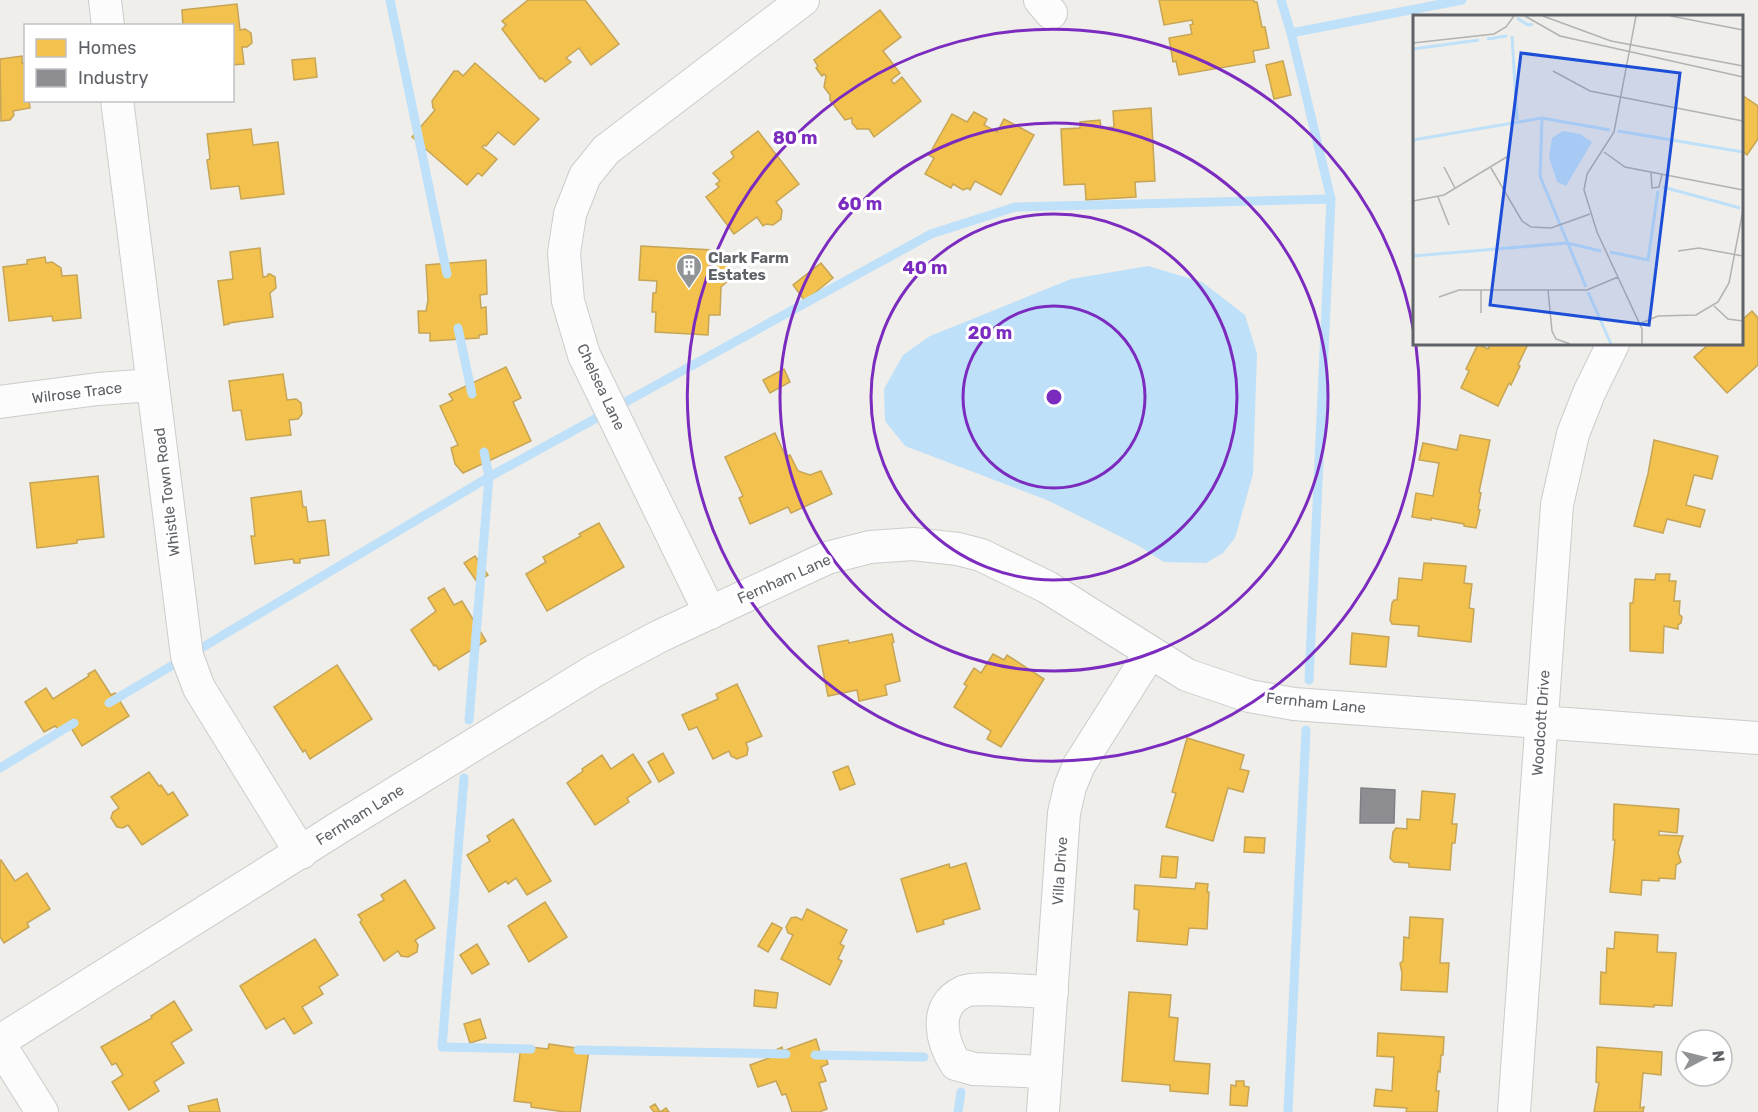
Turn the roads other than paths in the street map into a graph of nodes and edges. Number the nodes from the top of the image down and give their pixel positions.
1 (105, 0) edge
2 (803, 0) edge
3 (108, 24) edge
4 (117, 102) edge
5 (1613, 345) edge
6 (153, 385) junction
7 (0, 402) edge
8 (710, 613) junction
9 (1150, 653) junction
10 (1542, 721) junction
11 (1758, 738) edge
12 (301, 853) junction
13 (1052, 992) junction
14 (0, 1043) edge
15 (1046, 1072) junction
16 (42, 1112) edge
17 (1043, 1112) edge
18 (1514, 1112) edge

1 - 3 street
2 - 8 street, Chelsea Lane
4 - 6 street, Whistle Town Road
5 - 10 street, Woodcott Drive
6 - 7 street, Wilrose Trace
6 - 12 street, Whistle Town Road
8 - 9 street, Fernham Lane
8 - 12 street, Fernham Lane
9 - 10 street, Fernham Lane
9 - 13 street, Villa Drive
10 - 11 street, Fernham Lane
10 - 18 street, Woodcott Drive
12 - 14 street, Fernham Lane
13 - 15 street, Villa Drive
13 - 15 street
14 - 16 street
15 - 17 street, Villa Drive

